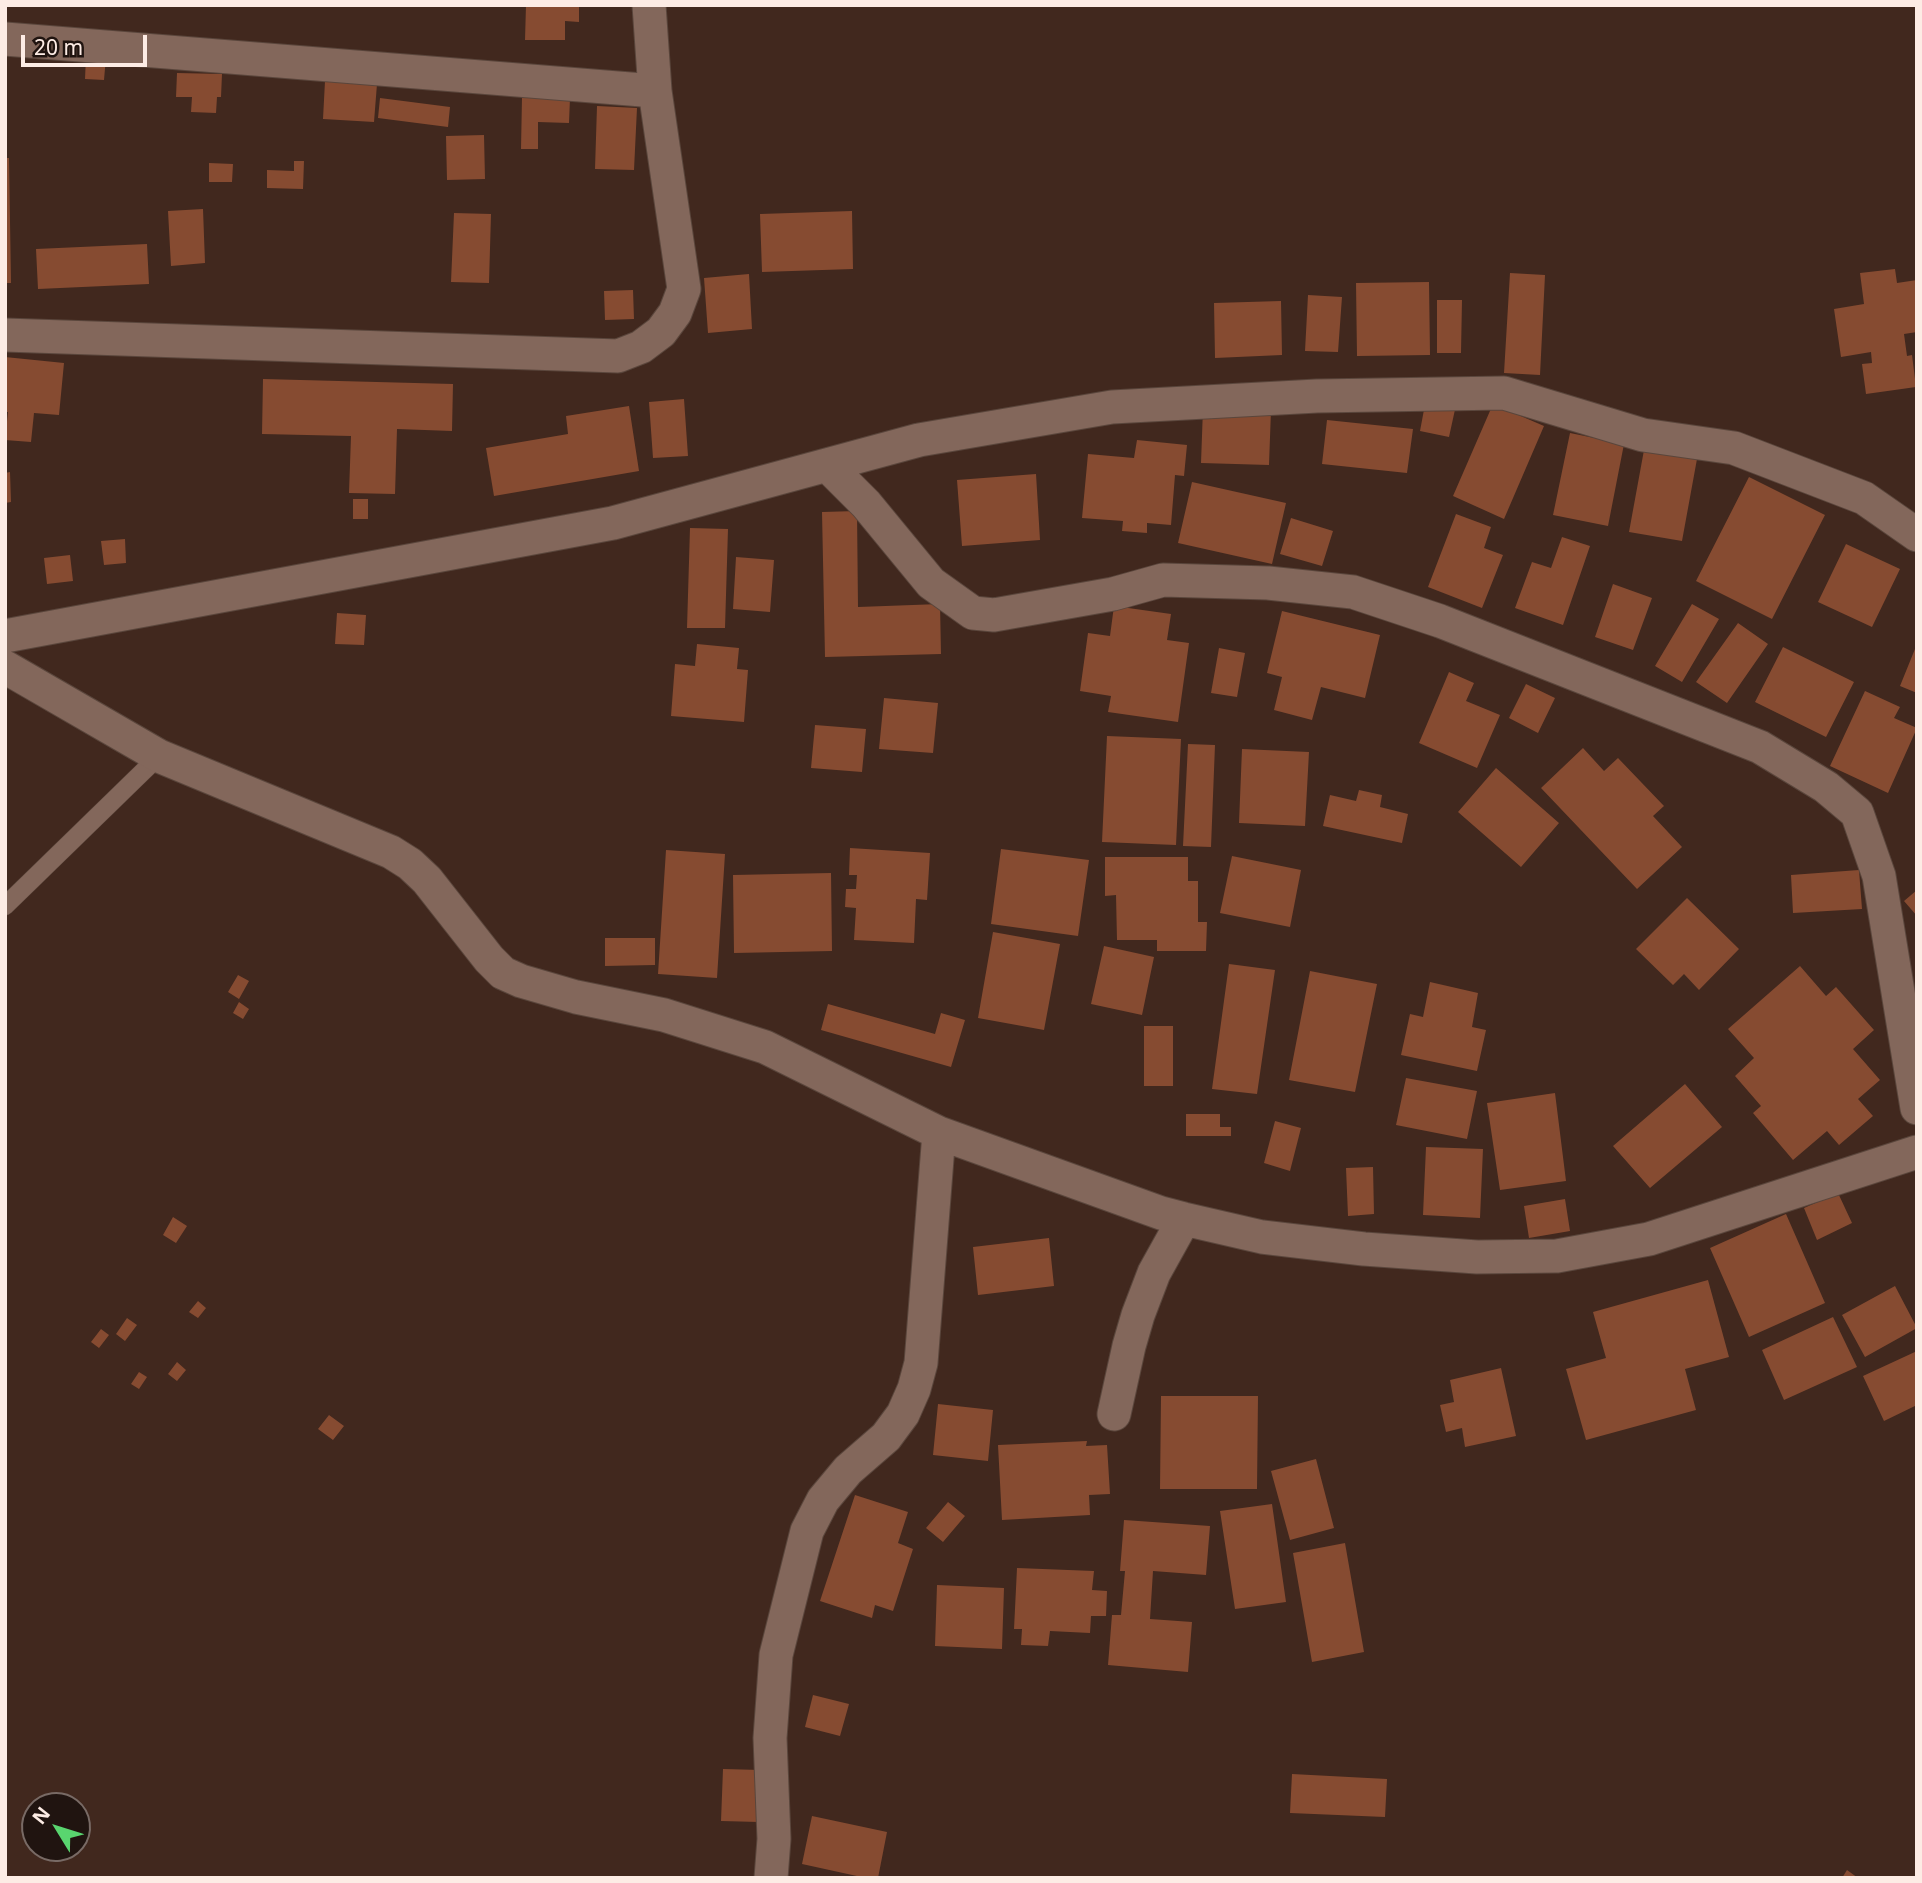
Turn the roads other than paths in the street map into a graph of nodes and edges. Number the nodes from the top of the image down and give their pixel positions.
1 (649, 5) edge
2 (5, 39) edge
3 (655, 91) junction
4 (5, 335) edge
5 (827, 465) junction
6 (1917, 535) edge
7 (5, 636) edge
8 (5, 667) edge
9 (159, 757) junction
10 (5, 906) edge
11 (1917, 1108) edge
12 (939, 1133) junction
13 (1917, 1153) edge
14 (1184, 1219) junction
15 (1114, 1414) dead end
16 (772, 1878) edge

1 - 3 street
2 - 3 street
3 - 4 street
5 - 6 street
5 - 7 street
5 - 11 street
8 - 9 street
9 - 10 lane
9 - 12 street
12 - 14 street
12 - 16 street
13 - 14 street
14 - 15 street

